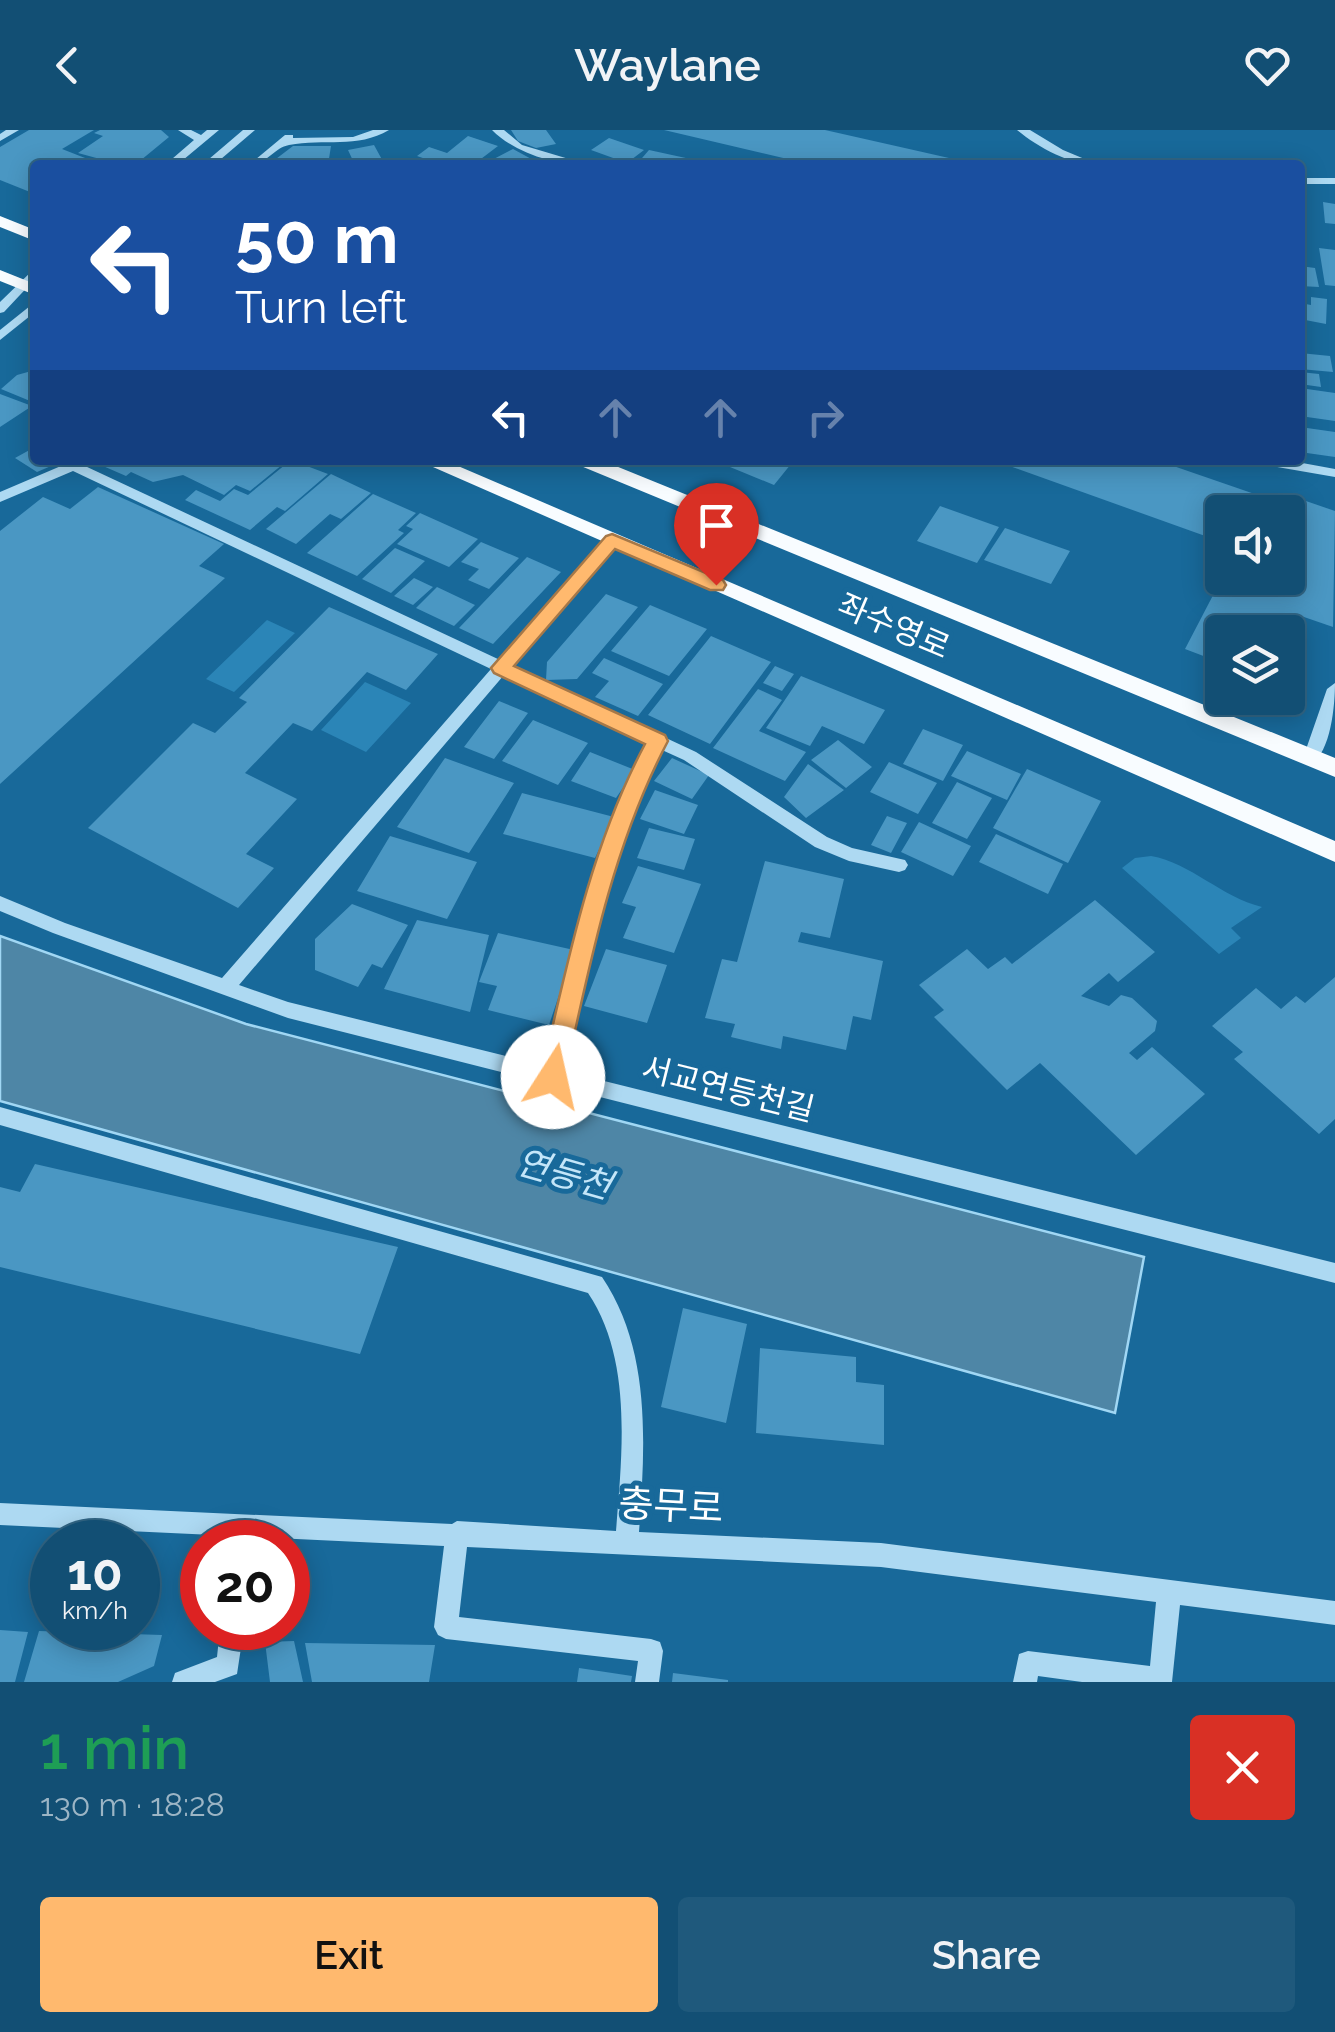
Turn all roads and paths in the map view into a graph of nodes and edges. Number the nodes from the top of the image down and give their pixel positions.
1 (14, 130) edge
2 (184, 130) edge
3 (214, 130) edge
4 (250, 130) edge
5 (297, 130) edge
6 (384, 130) edge
7 (496, 130) edge
8 (1022, 130) edge
9 (0, 138) edge
10 (202, 140) junction
11 (282, 142) junction
12 (176, 160) edge
13 (214, 160) edge
14 (260, 160) edge
15 (566, 160) edge
16 (1081, 160) edge
17 (1305, 180) edge
18 (1335, 181) edge
19 (0, 221) edge
20 (30, 234) edge
21 (0, 275) edge
22 (30, 282) edge
23 (0, 309) edge
24 (30, 310) edge
25 (0, 336) edge
26 (74, 465) edge
27 (83, 465) edge
28 (440, 465) edge
29 (595, 465) edge
30 (1289, 465) edge
31 (1335, 473) edge
32 (1, 496) edge
33 (612, 540) junction
34 (501, 668) junction
35 (1335, 689) edge
36 (658, 741) junction
37 (1311, 758) junction
38 (1335, 768) edge
39 (1335, 852) edge
40 (899, 866) dead end
41 (0, 902) edge
42 (225, 988) junction
43 (553, 1077) junction
44 (0, 1116) edge
45 (1335, 1273) edge
46 (0, 1514) edge
47 (180, 1530) edge
48 (457, 1533) junction
49 (310, 1534) edge
50 (627, 1541) junction
51 (1170, 1590) junction
52 (1335, 1613) edge
53 (230, 1650) edge
54 (184, 1682) edge
55 (647, 1682) edge
56 (1025, 1682) edge

1 - 9 street
2 - 10 street
3 - 10 street
4 - 13 street
5 - 11 street
6 - 11 street
7 - 15 street
8 - 16 street
10 - 12 street
11 - 14 street
17 - 18 street
19 - 20 main road
21 - 22 main road
22 - 23 street
24 - 25 street
26 - 32 street
27 - 34 street
28 - 33 main road, 좌수영로
29 - 37 main road, 좌수영로
30 - 31 street
33 - 34 street
33 - 39 main road, 좌수영로
34 - 36 street
34 - 42 street
35 - 37 street
36 - 40 street
36 - 43 street
37 - 38 main road, 좌수영로
41 - 42 street, 서교연등천길
42 - 43 street, 서교연등천길
43 - 45 street, 서교연등천길
44 - 50 street
46 - 47 street, 충무로
48 - 49 street, 충무로
48 - 50 street, 충무로
48 - 55 street
50 - 51 street, 충무로
51 - 52 street, 충무로
51 - 56 street
53 - 54 street

